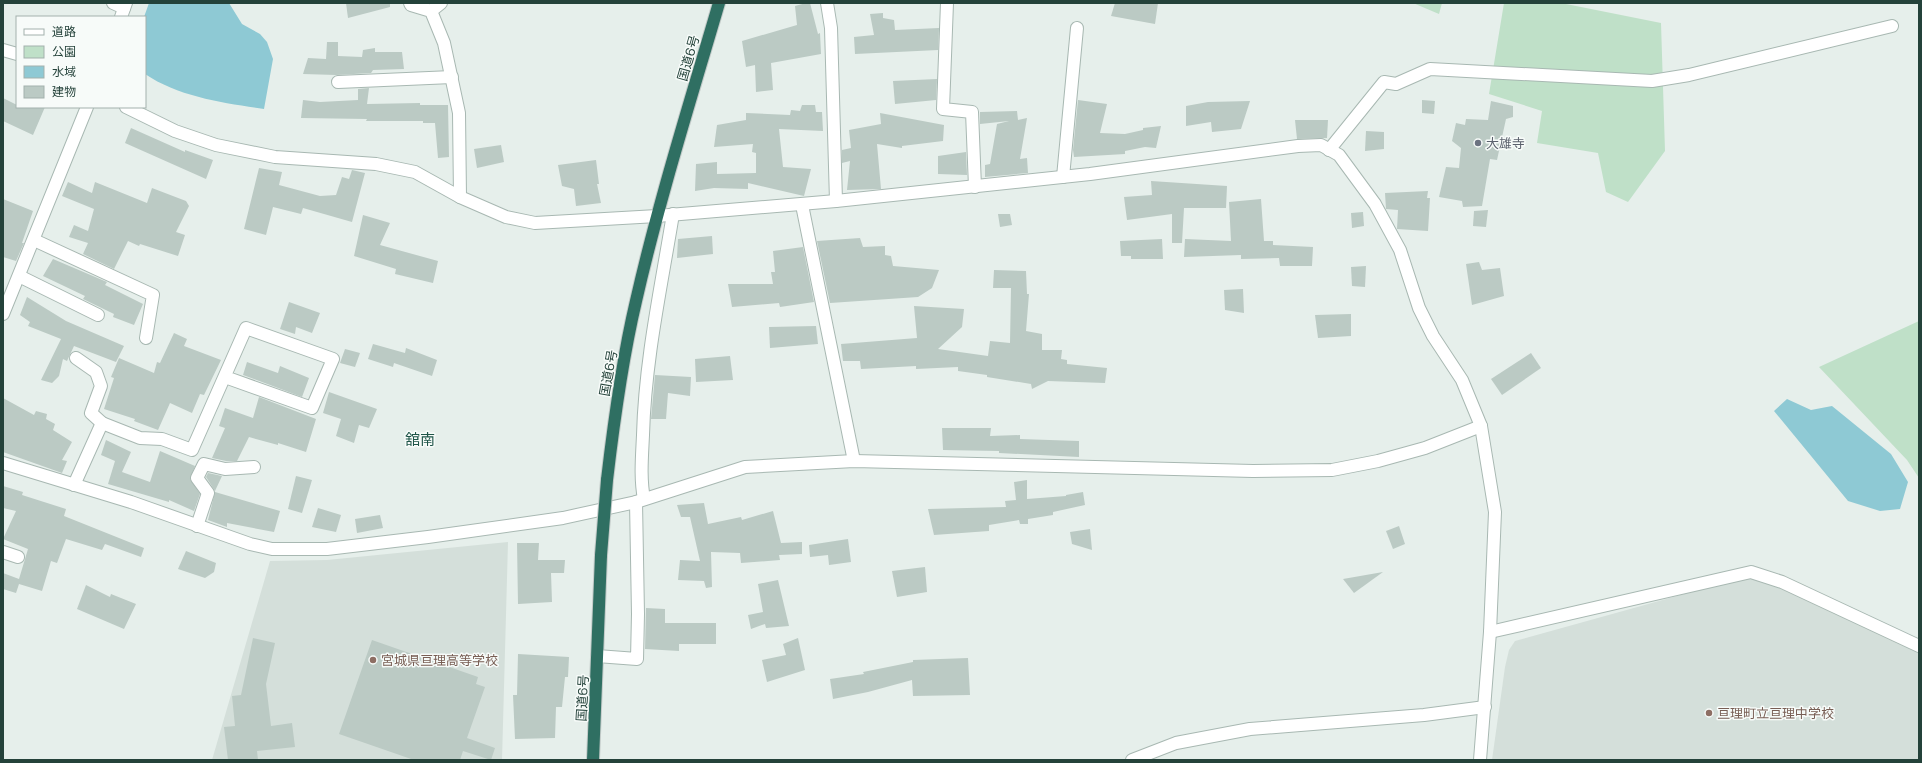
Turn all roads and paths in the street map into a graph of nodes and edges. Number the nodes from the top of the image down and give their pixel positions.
1 (410, 3) edge
2 (441, 3) edge
3 (719, 3) edge
4 (827, 3) edge
5 (947, 3) edge
6 (431, 11) junction
7 (1892, 26) dead end
8 (1077, 28) dead end
9 (3, 50) edge
10 (16, 54) edge
11 (452, 77) junction
12 (338, 82) dead end
13 (87, 108) edge
14 (128, 108) edge
15 (1329, 150) junction
16 (1064, 177) junction
17 (975, 187) junction
18 (460, 197) junction
19 (836, 202) junction
20 (802, 205) junction
21 (674, 214) junction
22 (657, 216) junction
23 (34, 240) junction
24 (19, 276) junction
25 (3, 314) edge
26 (98, 315) dead end
27 (146, 338) dead end
28 (76, 358) dead end
29 (225, 377) junction
30 (102, 423) junction
31 (1480, 426) junction
32 (854, 461) junction
33 (3, 463) edge
34 (254, 467) dead end
35 (74, 485) junction
36 (640, 500) junction
37 (197, 526) junction
38 (3, 552) edge
39 (18, 557) dead end
40 (1490, 632) junction
41 (1919, 646) edge
42 (598, 656) junction
43 (1485, 707) junction
44 (593, 760) edge
45 (1132, 760) edge
46 (1480, 760) edge

1 - 6 street
2 - 6 street
3 - 22 highway, 国道6号
4 - 19 street
5 - 17 street
6 - 11 street
7 - 15 street
8 - 16 street
9 - 10 street
11 - 12 street
11 - 18 street
13 - 23 street
14 - 18 street
15 - 16 street
15 - 31 street
16 - 17 street
17 - 19 street
18 - 22 street
19 - 20 street
20 - 21 street
20 - 32 street
21 - 22 street
21 - 36 street
22 - 42 highway, 国道6号, bridge
23 - 24 street
23 - 27 street
24 - 25 street
24 - 26 street
28 - 30 street
29 - 29 street
29 - 30 street
30 - 35 street
31 - 32 street
31 - 40 street
32 - 36 street
33 - 35 street
34 - 37 street
35 - 37 street
36 - 37 street
36 - 42 street
38 - 39 street
40 - 41 street
40 - 43 street
42 - 44 highway, 国道6号
43 - 45 street
43 - 46 street

